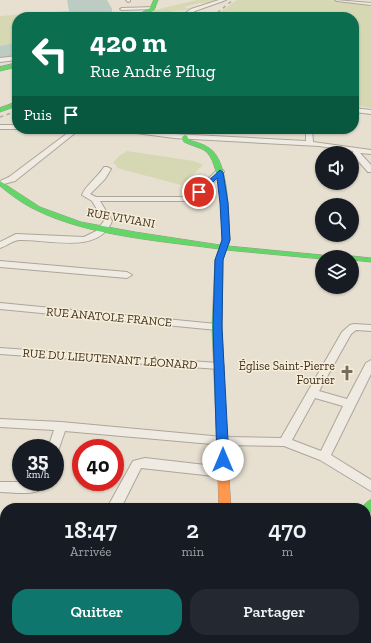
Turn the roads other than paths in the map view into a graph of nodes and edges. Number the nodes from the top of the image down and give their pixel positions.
1 (224, 0) edge
2 (337, 0) edge
3 (155, 4) edge
4 (371, 4) edge
5 (122, 9) dead end
6 (143, 12) edge
7 (190, 12) edge
8 (12, 59) edge
9 (0, 60) edge
10 (12, 67) edge
11 (0, 69) edge
12 (12, 106) edge
13 (0, 110) edge
14 (359, 111) edge
15 (371, 112) edge
16 (12, 126) edge
17 (0, 127) edge
18 (70, 134) edge
19 (162, 134) edge
20 (310, 134) edge
21 (185, 137) junction
22 (310, 144) junction
23 (335, 146) edge
24 (359, 150) edge
25 (371, 152) edge
26 (359, 156) edge
27 (107, 169) dead end
28 (371, 170) edge
29 (220, 172) junction
30 (0, 183) edge
31 (95, 200) junction
32 (104, 229) junction
33 (0, 246) edge
34 (223, 247) junction
35 (315, 257) edge
36 (359, 259) edge
37 (371, 260) edge
38 (0, 264) edge
39 (127, 275) dead end
40 (0, 306) edge
41 (217, 327) junction
42 (371, 328) edge
43 (0, 351) edge
44 (371, 363) edge
45 (219, 366) junction
46 (312, 393) junction
47 (350, 404) junction
48 (0, 423) edge
49 (61, 426) junction
50 (57, 439) edge
51 (223, 441) junction
52 (285, 442) junction
53 (324, 457) junction
54 (223, 472) junction
55 (371, 486) edge
56 (0, 487) edge
57 (12, 487) edge
58 (116, 503) edge
59 (225, 503) edge

1 - 7 street
2 - 4 street
3 - 5 street
3 - 6 street
8 - 9 street
10 - 11 street
12 - 13 street
14 - 15 street
16 - 17 street
18 - 30 street
19 - 21 street
20 - 22 street
21 - 22 street
21 - 29 street
22 - 23 street
24 - 25 street
26 - 28 street
27 - 31 street
29 - 31 street
29 - 34 street
30 - 32 street, RUE VIVIANI
31 - 32 street
32 - 33 street
32 - 34 street, RUE VIVIANI
34 - 35 street, RUE VIVIANI
34 - 41 street
36 - 37 street
38 - 39 street
40 - 41 street, RUE ANATOLE FRANCE
41 - 45 street
42 - 46 street
43 - 45 street, RUE DU LIEUTENANT LÉONARD
44 - 47 street
45 - 51 street
46 - 47 street
46 - 52 street
47 - 53 street
48 - 49 street
49 - 50 street
49 - 51 street
51 - 52 street
51 - 54 street
52 - 53 street
53 - 55 street
54 - 58 street
54 - 59 street
56 - 57 street

